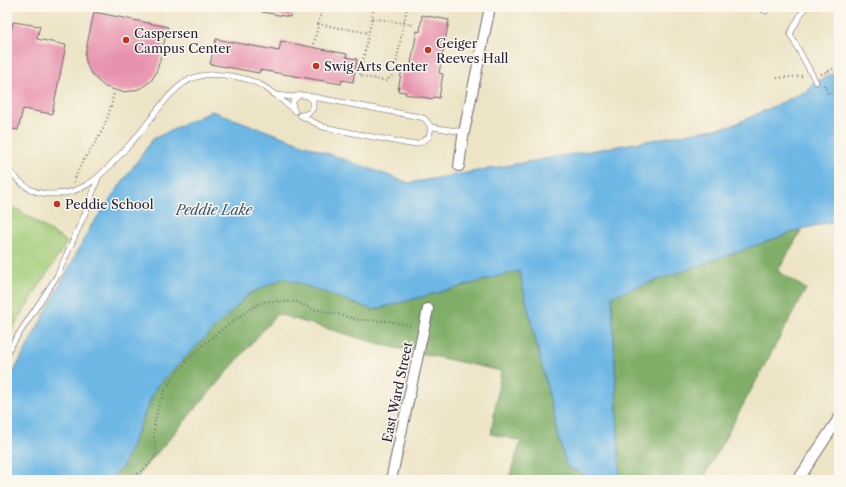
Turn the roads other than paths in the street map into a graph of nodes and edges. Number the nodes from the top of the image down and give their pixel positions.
1 (490, 7) edge
2 (758, 7) edge
3 (768, 7) edge
4 (804, 7) edge
5 (816, 82) dead end
6 (275, 94) junction
7 (298, 96) junction
8 (308, 96) junction
9 (294, 111) junction
10 (300, 115) junction
11 (431, 126) junction
12 (464, 132) junction
13 (459, 166) dead end
14 (7, 169) edge
15 (98, 178) junction
16 (428, 309) dead end
17 (7, 352) edge
18 (839, 418) edge
19 (391, 480) edge
20 (798, 480) edge

1 - 12 street
2 - 3 lane
4 - 5 lane
6 - 7 lane
6 - 9 lane
6 - 15 lane
7 - 8 lane
7 - 9 lane
8 - 10 lane
8 - 11 lane
9 - 10 lane
10 - 11 lane
11 - 12 lane
12 - 13 street
14 - 15 lane
15 - 17 lane
16 - 19 street, East Ward Street
18 - 20 street

